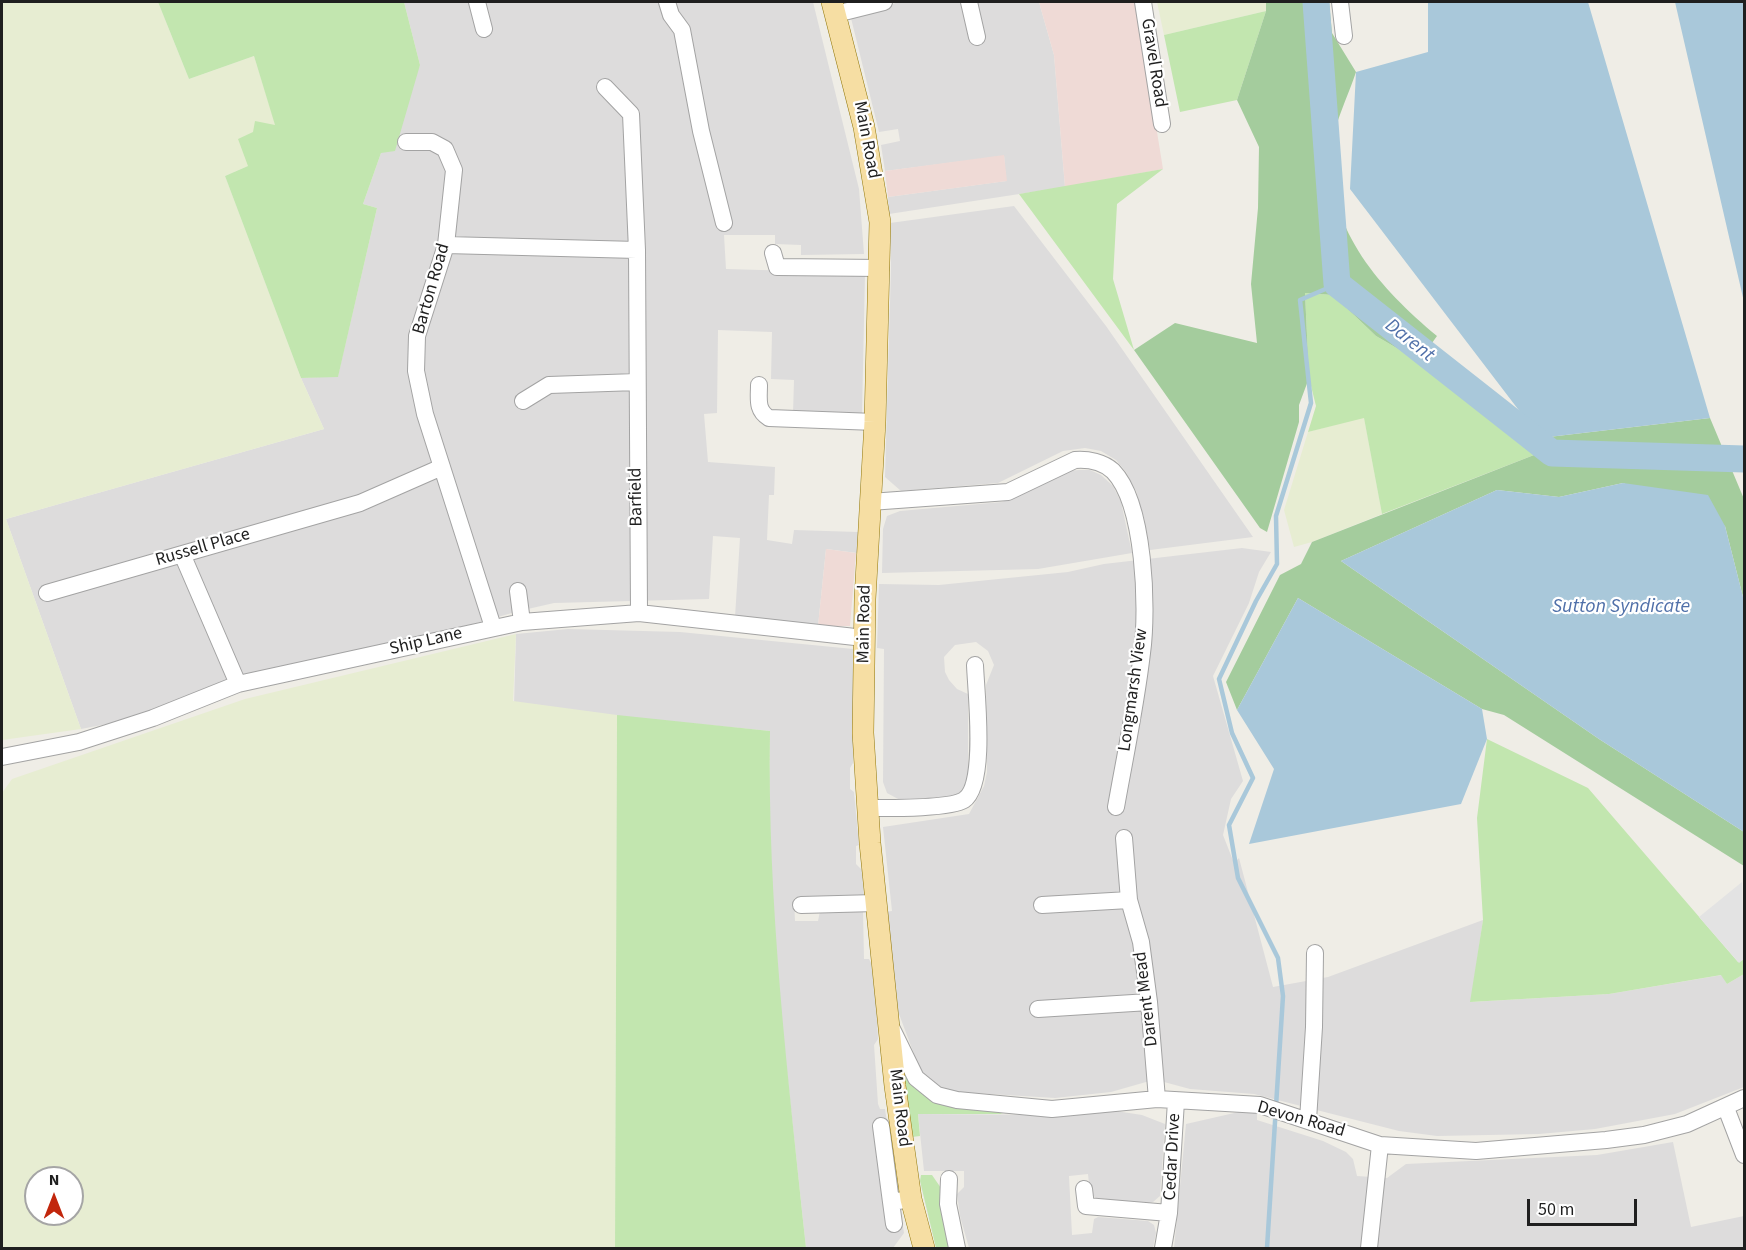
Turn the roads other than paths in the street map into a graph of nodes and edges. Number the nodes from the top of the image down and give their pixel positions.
1 (477, 2) edge
2 (667, 2) edge
3 (884, 2) edge
4 (969, 2) edge
5 (1143, 2) edge
6 (1340, 2) edge
7 (834, 8) edge
8 (484, 29) dead end
9 (1344, 36) dead end
10 (977, 37) dead end
11 (605, 87) dead end
12 (1162, 124) dead end
13 (406, 142) dead end
14 (724, 223) dead end
15 (446, 245) junction
16 (637, 250) junction
17 (773, 254) dead end
18 (881, 268) junction
19 (637, 382) junction
20 (759, 385) dead end
21 (523, 401) dead end
22 (875, 422) junction
23 (442, 467) junction
24 (870, 502) junction
25 (182, 554) junction
26 (518, 591) dead end
27 (47, 593) dead end
28 (639, 613) junction
29 (522, 622) junction
30 (493, 627) junction
31 (864, 638) junction
32 (975, 664) dead end
33 (238, 684) junction
34 (2, 758) edge
35 (1116, 807) dead end
36 (867, 808) junction
37 (1124, 838) dead end
38 (1129, 900) junction
39 (876, 903) junction
40 (801, 905) dead end
41 (1042, 905) dead end
42 (1315, 953) dead end
43 (1149, 1002) junction
44 (1038, 1009) dead end
45 (888, 1024) junction
46 (1744, 1098) edge
47 (1157, 1099) junction
48 (1176, 1101) junction
49 (1726, 1108) junction
50 (1304, 1119) junction
51 (881, 1126) dead end
52 (1380, 1144) junction
53 (1744, 1155) edge
54 (949, 1179) dead end
55 (1084, 1189) dead end
56 (901, 1200) junction
57 (1169, 1213) junction
58 (894, 1224) dead end
59 (924, 1248) edge
60 (957, 1248) edge
61 (1164, 1248) edge
62 (1369, 1248) edge

1 - 8 street
2 - 14 street
3 - 7 street
4 - 10 street
5 - 12 street, Gravel Road
6 - 9 street
7 - 18 main road, Main Road
11 - 16 street, Barfield
13 - 15 street, Barton Road
15 - 16 street
15 - 23 street, Barton Road
16 - 19 street, Barfield
17 - 18 street
18 - 22 main road, Main Road
19 - 21 street
19 - 28 street, Barfield
20 - 22 street
22 - 24 main road, Main Road
23 - 25 street, Russell Place
23 - 30 street, Barton Road
24 - 31 main road, Main Road
24 - 35 street, Longmarsh View
25 - 27 street, Russell Place
25 - 33 street
26 - 29 street
28 - 29 street, Ship Lane
28 - 31 street, Ship Lane
29 - 30 street, Ship Lane
30 - 33 street, Ship Lane
31 - 36 main road, Main Road
32 - 36 street
33 - 34 street, Ship Lane
36 - 39 main road, Main Road
37 - 38 street, Darent Mead
38 - 41 street
38 - 43 street, Darent Mead
39 - 40 street
39 - 45 main road, Main Road
42 - 50 street
43 - 44 street
43 - 47 street, Darent Mead
45 - 47 street, Devon Road
45 - 56 main road, Main Road
46 - 49 street, Devon Road
47 - 48 street, Devon Road
48 - 50 street, Devon Road
48 - 57 street, Cedar Drive
49 - 52 street, Devon Road
49 - 53 street
50 - 52 street, Devon Road
51 - 56 street
52 - 62 street
54 - 60 street
55 - 57 street, Cedar Drive
56 - 58 street
56 - 59 main road, Main Road
57 - 61 street, Cedar Drive

